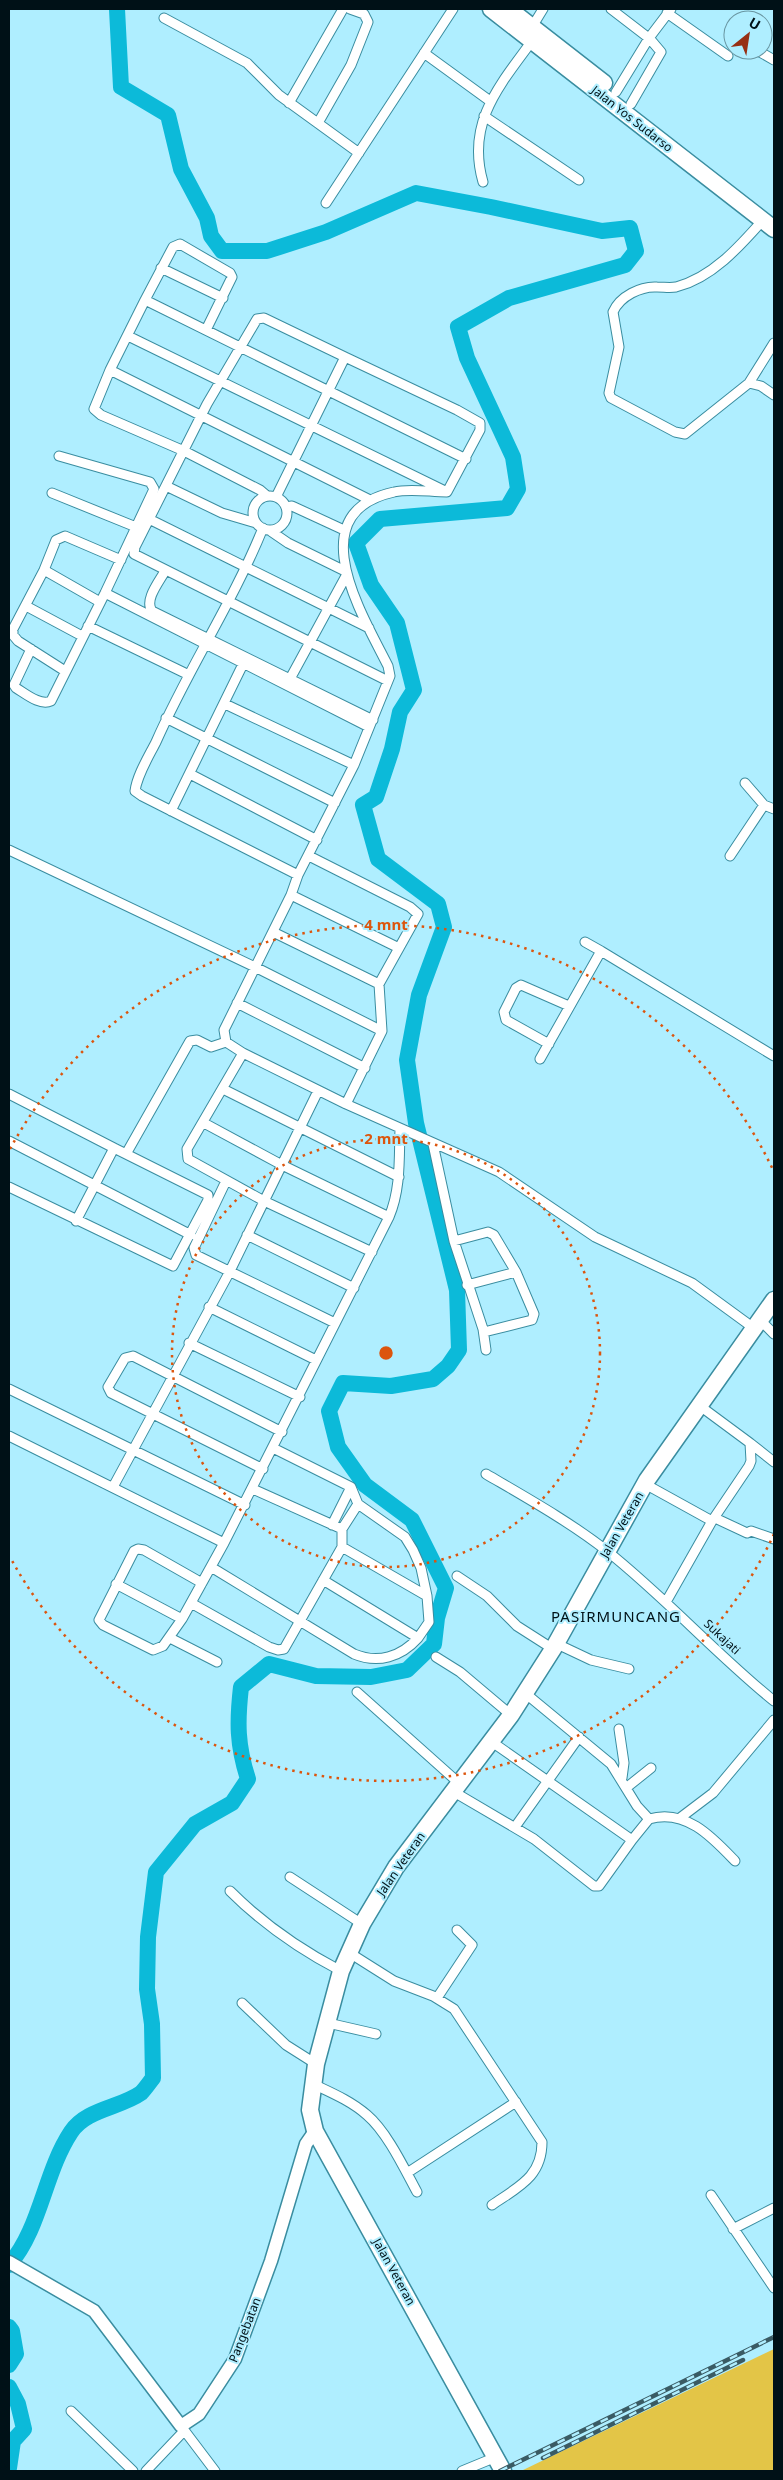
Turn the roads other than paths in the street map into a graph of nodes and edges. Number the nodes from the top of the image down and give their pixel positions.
1 (343, 9) edge
2 (350, 9) edge
3 (453, 9) edge
4 (491, 9) edge
5 (509, 9) edge
6 (543, 9) edge
7 (612, 9) edge
8 (669, 11) edge
9 (164, 18) dead end
10 (532, 34) junction
11 (649, 38) junction
12 (723, 52) edge
13 (424, 53) junction
14 (616, 92) junction
15 (490, 102) junction
16 (289, 103) junction
17 (631, 104) junction
18 (484, 116) junction
19 (318, 123) junction
20 (359, 153) junction
21 (579, 180) dead end
22 (483, 182) dead end
23 (326, 203) dead end
24 (770, 222) edge
25 (161, 268) junction
26 (223, 298) junction
27 (145, 300) junction
28 (206, 330) junction
29 (128, 336) junction
30 (774, 343) edge
31 (240, 346) junction
32 (345, 357) junction
33 (110, 370) junction
34 (219, 381) junction
35 (749, 383) junction
36 (328, 391) junction
37 (774, 395) edge
38 (200, 417) junction
39 (312, 427) junction
40 (184, 451) junction
41 (59, 456) dead end
42 (466, 459) junction
43 (294, 461) junction
44 (166, 486) junction
45 (447, 492) junction
46 (52, 493) dead end
47 (271, 497) junction
48 (370, 500) junction
49 (286, 507) junction
50 (149, 519) junction
51 (136, 527) junction
52 (263, 527) junction
53 (344, 530) junction
54 (122, 557) junction
55 (247, 567) junction
56 (44, 570) junction
57 (152, 571) dead end
58 (165, 572) junction
59 (346, 574) junction
60 (105, 593) junction
61 (227, 600) junction
62 (100, 602) junction
63 (26, 606) junction
64 (329, 608) junction
65 (88, 626) junction
66 (369, 628) junction
67 (82, 636) junction
68 (207, 641) junction
69 (310, 642) junction
70 (31, 649) junction
71 (245, 660) junction
72 (65, 671) junction
73 (189, 675) junction
74 (291, 678) junction
75 (388, 681) junction
76 (224, 704) junction
77 (166, 718) junction
78 (371, 723) junction
79 (208, 738) junction
80 (354, 765) junction
81 (190, 774) junction
82 (745, 783) dead end
83 (336, 803) junction
84 (764, 805) junction
85 (774, 809) edge
86 (171, 811) junction
87 (317, 840) junction
88 (9, 850) edge
89 (309, 856) junction
90 (730, 856) dead end
91 (298, 875) junction
92 (291, 895) junction
93 (272, 932) junction
94 (585, 942) dead end
95 (399, 948) junction
96 (601, 951) junction
97 (255, 967) junction
98 (379, 984) junction
99 (237, 1004) junction
100 (568, 1006) junction
101 (382, 1031) junction
102 (226, 1042) junction
103 (549, 1044) junction
104 (243, 1054) junction
105 (774, 1056) edge
106 (540, 1059) dead end
107 (365, 1068) junction
108 (223, 1089) junction
109 (318, 1091) junction
110 (9, 1094) edge
111 (346, 1104) junction
112 (204, 1123) junction
113 (300, 1128) junction
114 (404, 1130) junction
115 (9, 1141) edge
116 (432, 1143) junction
117 (114, 1148) junction
118 (126, 1154) junction
119 (282, 1164) junction
120 (399, 1177) junction
121 (226, 1181) junction
122 (96, 1184) junction
123 (9, 1187) edge
124 (264, 1201) junction
125 (390, 1217) junction
126 (76, 1221) junction
127 (191, 1235) junction
128 (247, 1235) junction
129 (454, 1241) junction
130 (372, 1252) junction
131 (516, 1272) junction
132 (229, 1273) junction
133 (468, 1285) junction
134 (354, 1288) junction
135 (774, 1300) edge
136 (209, 1307) junction
137 (334, 1323) junction
138 (758, 1325) junction
139 (484, 1332) junction
140 (774, 1334) edge
141 (189, 1343) junction
142 (486, 1350) dead end
143 (316, 1360) junction
144 (172, 1377) junction
145 (9, 1389) edge
146 (300, 1397) junction
147 (700, 1406) junction
148 (152, 1414) junction
149 (282, 1432) junction
150 (9, 1436) edge
151 (750, 1443) junction
152 (273, 1448) junction
153 (133, 1451) junction
154 (774, 1462) edge
155 (263, 1469) junction
156 (486, 1474) dead end
157 (645, 1484) junction
158 (351, 1487) junction
159 (113, 1488) junction
160 (254, 1489) junction
161 (358, 1504) junction
162 (245, 1505) junction
163 (714, 1520) junction
164 (332, 1525) junction
165 (342, 1529) junction
166 (774, 1539) edge
167 (224, 1543) junction
168 (342, 1547) junction
169 (607, 1551) junction
170 (211, 1567) junction
171 (457, 1576) dead end
172 (323, 1580) junction
173 (202, 1583) junction
174 (116, 1584) junction
175 (427, 1596) junction
176 (666, 1602) junction
177 (191, 1603) junction
178 (182, 1619) junction
179 (301, 1621) junction
180 (170, 1638) junction
181 (418, 1638) junction
182 (554, 1646) junction
183 (436, 1657) dead end
184 (217, 1662) dead end
185 (629, 1669) dead end
186 (357, 1692) dead end
187 (525, 1692) junction
188 (774, 1701) edge
189 (511, 1715) junction
190 (774, 1720) edge
191 (619, 1729) dead end
192 (579, 1737) junction
193 (492, 1742) junction
194 (651, 1768) dead end
195 (622, 1778) junction
196 (547, 1779) junction
197 (457, 1788) junction
198 (626, 1788) junction
199 (680, 1818) junction
200 (649, 1819) junction
201 (515, 1827) junction
202 (632, 1840) junction
203 (735, 1861) dead end
204 (290, 1877) dead end
205 (230, 1891) dead end
206 (362, 1924) junction
207 (457, 1930) dead end
208 (348, 1952) junction
209 (341, 1971) junction
210 (437, 1998) junction
211 (242, 2004) dead end
212 (328, 2023) junction
213 (376, 2034) dead end
214 (316, 2064) junction
215 (313, 2084) junction
216 (516, 2102) junction
217 (315, 2131) junction
218 (407, 2173) junction
219 (416, 2192) dead end
220 (711, 2195) dead end
221 (492, 2205) dead end
222 (774, 2208) edge
223 (733, 2229) junction
224 (9, 2262) edge
225 (774, 2288) edge
226 (71, 2411) dead end
227 (183, 2428) junction
228 (500, 2464) edge
229 (133, 2471) edge
230 (146, 2471) edge
231 (215, 2471) edge
232 (462, 2471) edge

1 - 16 street
2 - 19 street
3 - 13 street
4 - 10 highway, Jalan Yos Sudarso
5 - 10 highway, Jalan Yos Sudarso
6 - 10 street
7 - 11 street
8 - 11 street
8 - 12 street
9 - 16 street
10 - 14 highway, Jalan Yos Sudarso
10 - 15 street
10 - 24 highway, Jalan Yos Sudarso
11 - 14 street
11 - 17 street
13 - 15 street
13 - 20 street
14 - 17 highway, Jalan Yos Sudarso
15 - 18 street
16 - 19 street
17 - 24 highway, Jalan Yos Sudarso
18 - 21 street
18 - 22 street
19 - 20 street
20 - 23 street
24 - 35 street
25 - 26 street
25 - 26 street
25 - 27 street
26 - 28 street
27 - 28 street
27 - 29 street
28 - 31 street
29 - 33 street
29 - 34 street
30 - 35 street
31 - 32 street
31 - 34 street
31 - 36 street
32 - 36 street
32 - 42 street
33 - 38 street
33 - 40 street
34 - 38 street
34 - 39 street
35 - 37 street
36 - 39 street
36 - 42 street
38 - 40 street
38 - 43 street
39 - 43 street
39 - 45 street
40 - 44 street
40 - 47 street
41 - 51 street
42 - 45 street
43 - 47 street
43 - 48 street
44 - 50 street
44 - 52 street
45 - 48 street
46 - 51 street
47 - 49 street
47 - 52 street
48 - 53 street
49 - 52 street
49 - 53 street
50 - 55 street
50 - 58 street
51 - 54 street
52 - 55 street
52 - 59 street
53 - 59 street
54 - 56 street
54 - 57 street
54 - 60 street
55 - 61 street
55 - 64 street
56 - 62 street
56 - 63 street
58 - 61 street
58 - 68 street
59 - 64 street
59 - 66 street
60 - 62 street
60 - 68 street
61 - 68 street
61 - 69 street
62 - 65 street
63 - 67 street
63 - 70 street
64 - 66 street
64 - 69 street
65 - 67 street
65 - 73 street
66 - 75 street
67 - 72 street
68 - 71 street
68 - 73 street
69 - 74 street
69 - 75 street
70 - 72 street
70 - 72 street
71 - 74 street
71 - 76 street
71 - 78 street
73 - 77 street
74 - 78 street
75 - 78 street
76 - 79 street
76 - 80 street
77 - 79 street
77 - 86 street
78 - 80 street
79 - 81 street
79 - 83 street
80 - 83 street
81 - 86 street
81 - 87 street
82 - 84 street
83 - 87 street
84 - 85 street
84 - 90 street
86 - 91 street
87 - 89 street
88 - 97 street
89 - 91 street
89 - 95 street
91 - 92 street
92 - 93 street
92 - 95 street
93 - 97 street
93 - 98 street
94 - 96 street
95 - 98 street
96 - 100 street
96 - 105 street
97 - 99 street
97 - 101 street
98 - 101 street
99 - 102 street
99 - 107 street
100 - 103 street
100 - 103 street
101 - 107 street
102 - 104 street
102 - 118 street
103 - 106 street
104 - 108 street
104 - 109 street
107 - 111 street
108 - 112 street
108 - 113 street
109 - 111 street
109 - 113 street
110 - 117 street
111 - 114 street
112 - 119 street
112 - 121 street
113 - 119 street
113 - 120 street
114 - 116 street
114 - 120 street
115 - 122 street
116 - 129 street
116 - 138 street
117 - 118 street
117 - 122 street
118 - 127 street
119 - 124 street
119 - 125 street
120 - 125 street
121 - 124 street
121 - 132 street
122 - 126 street
122 - 127 street
123 - 126 street
124 - 128 street
124 - 130 street
125 - 130 street
126 - 127 street
128 - 132 street
128 - 134 street
129 - 131 street
129 - 133 street
130 - 134 street
131 - 133 street
131 - 139 street
132 - 136 street
132 - 137 street
133 - 139 street
134 - 137 street
135 - 138 highway, Jalan Veteran
136 - 141 street
136 - 143 street
137 - 143 street
138 - 140 street
138 - 147 highway, Jalan Veteran
139 - 142 street
141 - 144 street
141 - 146 street
143 - 146 street
144 - 148 street
144 - 148 street
144 - 149 street
145 - 153 street
146 - 149 street
147 - 151 street
147 - 157 highway, Jalan Veteran
148 - 153 street
148 - 155 street
149 - 152 street
150 - 159 street
151 - 154 street
151 - 163 street
152 - 155 street
152 - 158 street
153 - 159 street
153 - 162 street
155 - 160 street
156 - 169 street, Sukajati
157 - 163 street
157 - 169 highway, Jalan Veteran
158 - 161 street
158 - 164 street
159 - 167 street
160 - 162 street
160 - 164 street
161 - 165 street
161 - 175 street
162 - 167 street
163 - 166 street
163 - 176 street
164 - 165 street
165 - 168 street
167 - 170 street
168 - 172 street
168 - 175 street
169 - 176 street, Sukajati
169 - 182 highway, Jalan Veteran
170 - 173 street
170 - 179 street
171 - 182 street
172 - 179 street
172 - 181 street
173 - 174 street
173 - 177 street
174 - 178 street
174 - 180 street
175 - 181 street
176 - 188 street, Sukajati
177 - 178 street
177 - 179 street
178 - 180 street
179 - 181 street
180 - 184 street
182 - 185 street
182 - 187 highway, Jalan Veteran
183 - 189 street
186 - 197 street
187 - 189 highway, Jalan Veteran
187 - 192 street
189 - 193 highway, Jalan Veteran
190 - 199 street
191 - 195 street
192 - 195 street
192 - 196 street
193 - 196 street
193 - 197 highway, Jalan Veteran
194 - 198 street
195 - 198 street
196 - 201 street
196 - 202 street
197 - 201 street
197 - 206 highway, Jalan Veteran
198 - 200 street
199 - 200 street
199 - 203 street
200 - 202 street
201 - 202 street
204 - 206 street
205 - 209 street
206 - 208 highway, Jalan Veteran
207 - 210 street
208 - 209 highway, Jalan Veteran
208 - 210 street
209 - 212 highway, Jalan Veteran
210 - 216 street
211 - 214 street
212 - 213 street
212 - 214 highway, Jalan Veteran
214 - 215 highway, Jalan Veteran
215 - 217 highway, Jalan Veteran
215 - 218 street
216 - 218 street
216 - 221 street
217 - 227 street, Pangebatan
217 - 228 highway, Jalan Veteran
218 - 219 street
220 - 223 street
222 - 223 street
223 - 225 street
224 - 227 street
226 - 229 street
227 - 230 street
227 - 231 street
228 - 232 street

